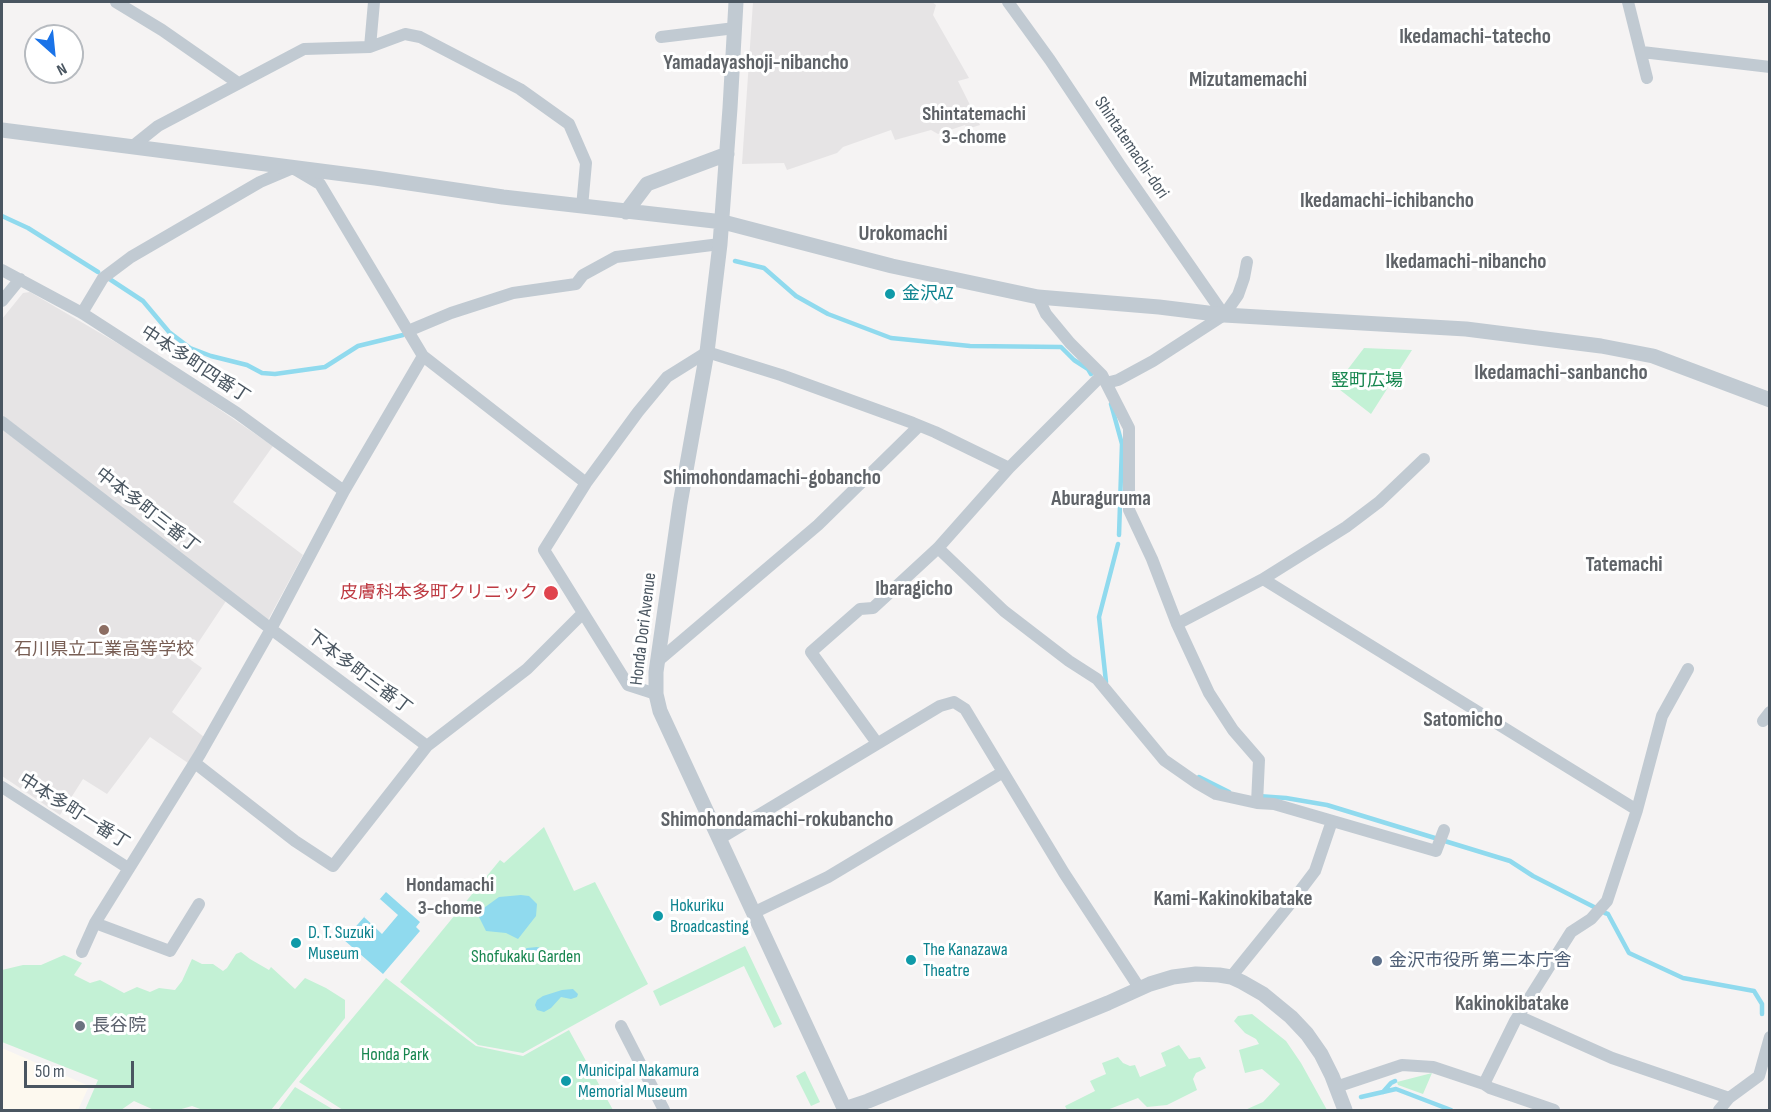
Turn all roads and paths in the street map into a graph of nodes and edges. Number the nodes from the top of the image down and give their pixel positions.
1 (116, 2) edge
2 (374, 2) edge
3 (736, 2) edge
4 (1008, 2) edge
5 (1628, 2) edge
6 (735, 28) junction
7 (661, 37) dead end
8 (370, 47) junction
9 (1642, 52) junction
10 (1770, 67) edge
11 (1647, 78) dead end
12 (238, 83) junction
13 (2, 130) edge
14 (134, 146) junction
15 (728, 154) junction
16 (293, 168) junction
17 (582, 207) junction
18 (626, 212) junction
19 (723, 222) junction
20 (720, 244) junction
21 (1247, 262) dead end
22 (2, 270) edge
23 (20, 279) junction
24 (1038, 297) junction
25 (2, 301) edge
26 (82, 313) junction
27 (1224, 315) junction
28 (408, 331) junction
29 (707, 352) junction
30 (423, 356) junction
31 (1104, 379) junction
32 (1770, 400) edge
33 (2, 422) edge
34 (919, 426) junction
35 (1424, 459) dead end
36 (1009, 468) junction
37 (586, 483) junction
38 (344, 491) junction
39 (938, 548) junction
40 (1263, 579) junction
41 (583, 613) junction
42 (1177, 624) junction
43 (271, 629) junction
44 (658, 661) junction
45 (1688, 669) dead end
46 (656, 694) junction
47 (877, 743) junction
48 (427, 746) junction
49 (195, 763) junction
50 (1003, 772) junction
51 (2, 787) edge
52 (1257, 803) junction
53 (1637, 810) junction
54 (1332, 821) junction
55 (1444, 830) dead end
56 (719, 839) junction
57 (128, 868) junction
58 (199, 904) dead end
59 (753, 913) junction
60 (95, 923) junction
61 (82, 952) dead end
62 (1231, 977) junction
63 (1140, 989) junction
64 (1518, 1016) junction
65 (621, 1026) dead end
66 (1770, 1037) edge
67 (1764, 1077) edge
68 (1485, 1084) junction
69 (1336, 1087) junction
70 (1729, 1098) junction
71 (664, 1110) edge
72 (843, 1110) edge
73 (1345, 1110) edge
74 (1554, 1110) edge
75 (1719, 1110) edge

1 - 12 street
2 - 8 street
3 - 6 street, Honda Dori Avenue
4 - 27 street, Shintatemachi-dori
5 - 9 street
6 - 7 street
6 - 15 street, Honda Dori Avenue
8 - 12 street
8 - 17 street
9 - 10 street
9 - 11 street
12 - 14 street
13 - 14 street
14 - 16 street
15 - 18 street
15 - 19 street, Honda Dori Avenue
16 - 17 street
16 - 26 street
16 - 28 street
17 - 18 street
18 - 19 street
19 - 20 street, Honda Dori Avenue
19 - 24 street
20 - 28 street
20 - 29 street, Honda Dori Avenue
21 - 27 street
22 - 23 street, 中本多町四番丁
23 - 25 street
23 - 26 street, 中本多町四番丁
24 - 27 street
24 - 31 street
26 - 38 street, 中本多町四番丁
27 - 31 street
27 - 32 street
28 - 30 street
29 - 34 street
29 - 37 street
29 - 44 street, Honda Dori Avenue
30 - 37 street
30 - 38 street
31 - 36 street
31 - 42 street
33 - 43 street, 中本多町三番丁
34 - 36 street
34 - 44 street
35 - 40 street
36 - 39 street
37 - 41 street
38 - 43 street
39 - 47 street
39 - 52 street
40 - 42 street
40 - 53 street
41 - 46 street
41 - 48 street
42 - 52 street
43 - 48 street, 下本多町三番丁
43 - 49 street
44 - 46 street, Honda Dori Avenue
45 - 53 street
46 - 56 street, Honda Dori Avenue
47 - 50 street
47 - 56 street
48 - 49 street
49 - 57 street
50 - 59 street
50 - 63 street
51 - 57 street, 中本多町一番丁
52 - 54 street
53 - 64 street
54 - 55 street
54 - 62 street
56 - 59 street, Honda Dori Avenue
57 - 60 street
58 - 60 street
59 - 72 street, Honda Dori Avenue
60 - 61 street
62 - 63 street
62 - 69 street
63 - 72 street
64 - 68 street
64 - 70 street
65 - 71 street
66 - 67 street
67 - 70 street
68 - 69 street
68 - 74 street
69 - 73 street
70 - 75 street

